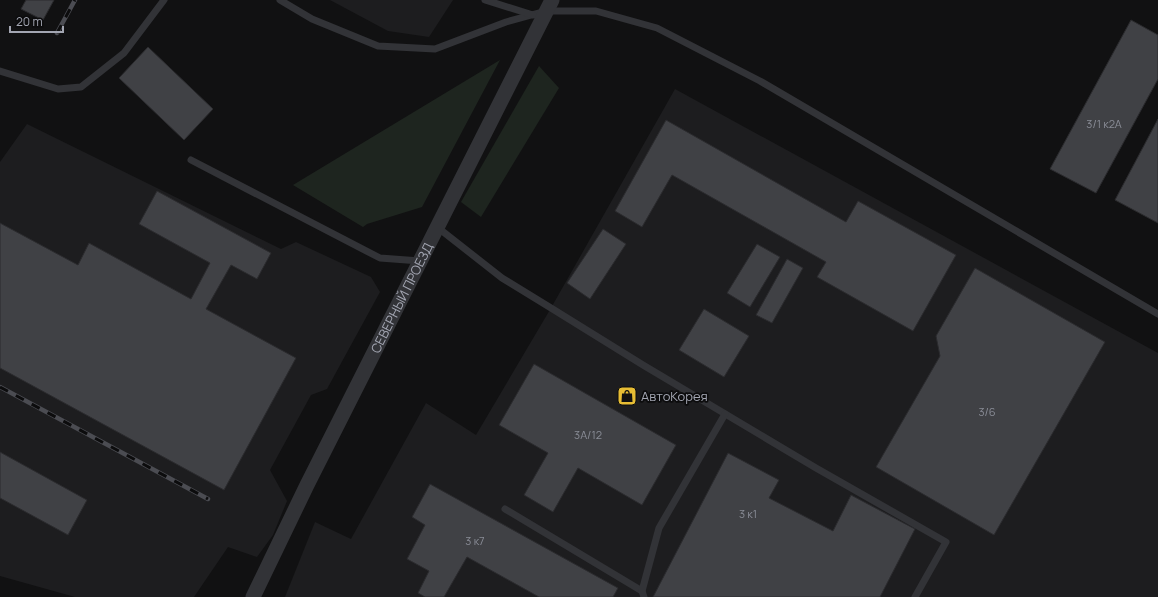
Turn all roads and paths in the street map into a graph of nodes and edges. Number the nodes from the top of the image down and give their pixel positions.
1 (164, 0) edge
2 (280, 0) edge
3 (485, 0) edge
4 (544, 9) edge
5 (0, 71) edge
6 (191, 160) dead end
7 (437, 227) junction
8 (420, 261) junction
9 (1158, 314) edge
10 (725, 414) junction
11 (505, 509) dead end
12 (643, 594) edge
13 (252, 597) edge
14 (915, 597) edge

1 - 5 lane
2 - 4 lane
3 - 4 lane
4 - 7 street, СЕВЕРНЫЙ ПРОЕЗД
4 - 9 lane
6 - 8 lane
7 - 8 street, СЕВЕРНЫЙ ПРОЕЗД
7 - 10 lane
8 - 13 street, СЕВЕРНЫЙ ПРОЕЗД
10 - 12 lane
10 - 14 lane
11 - 12 lane

